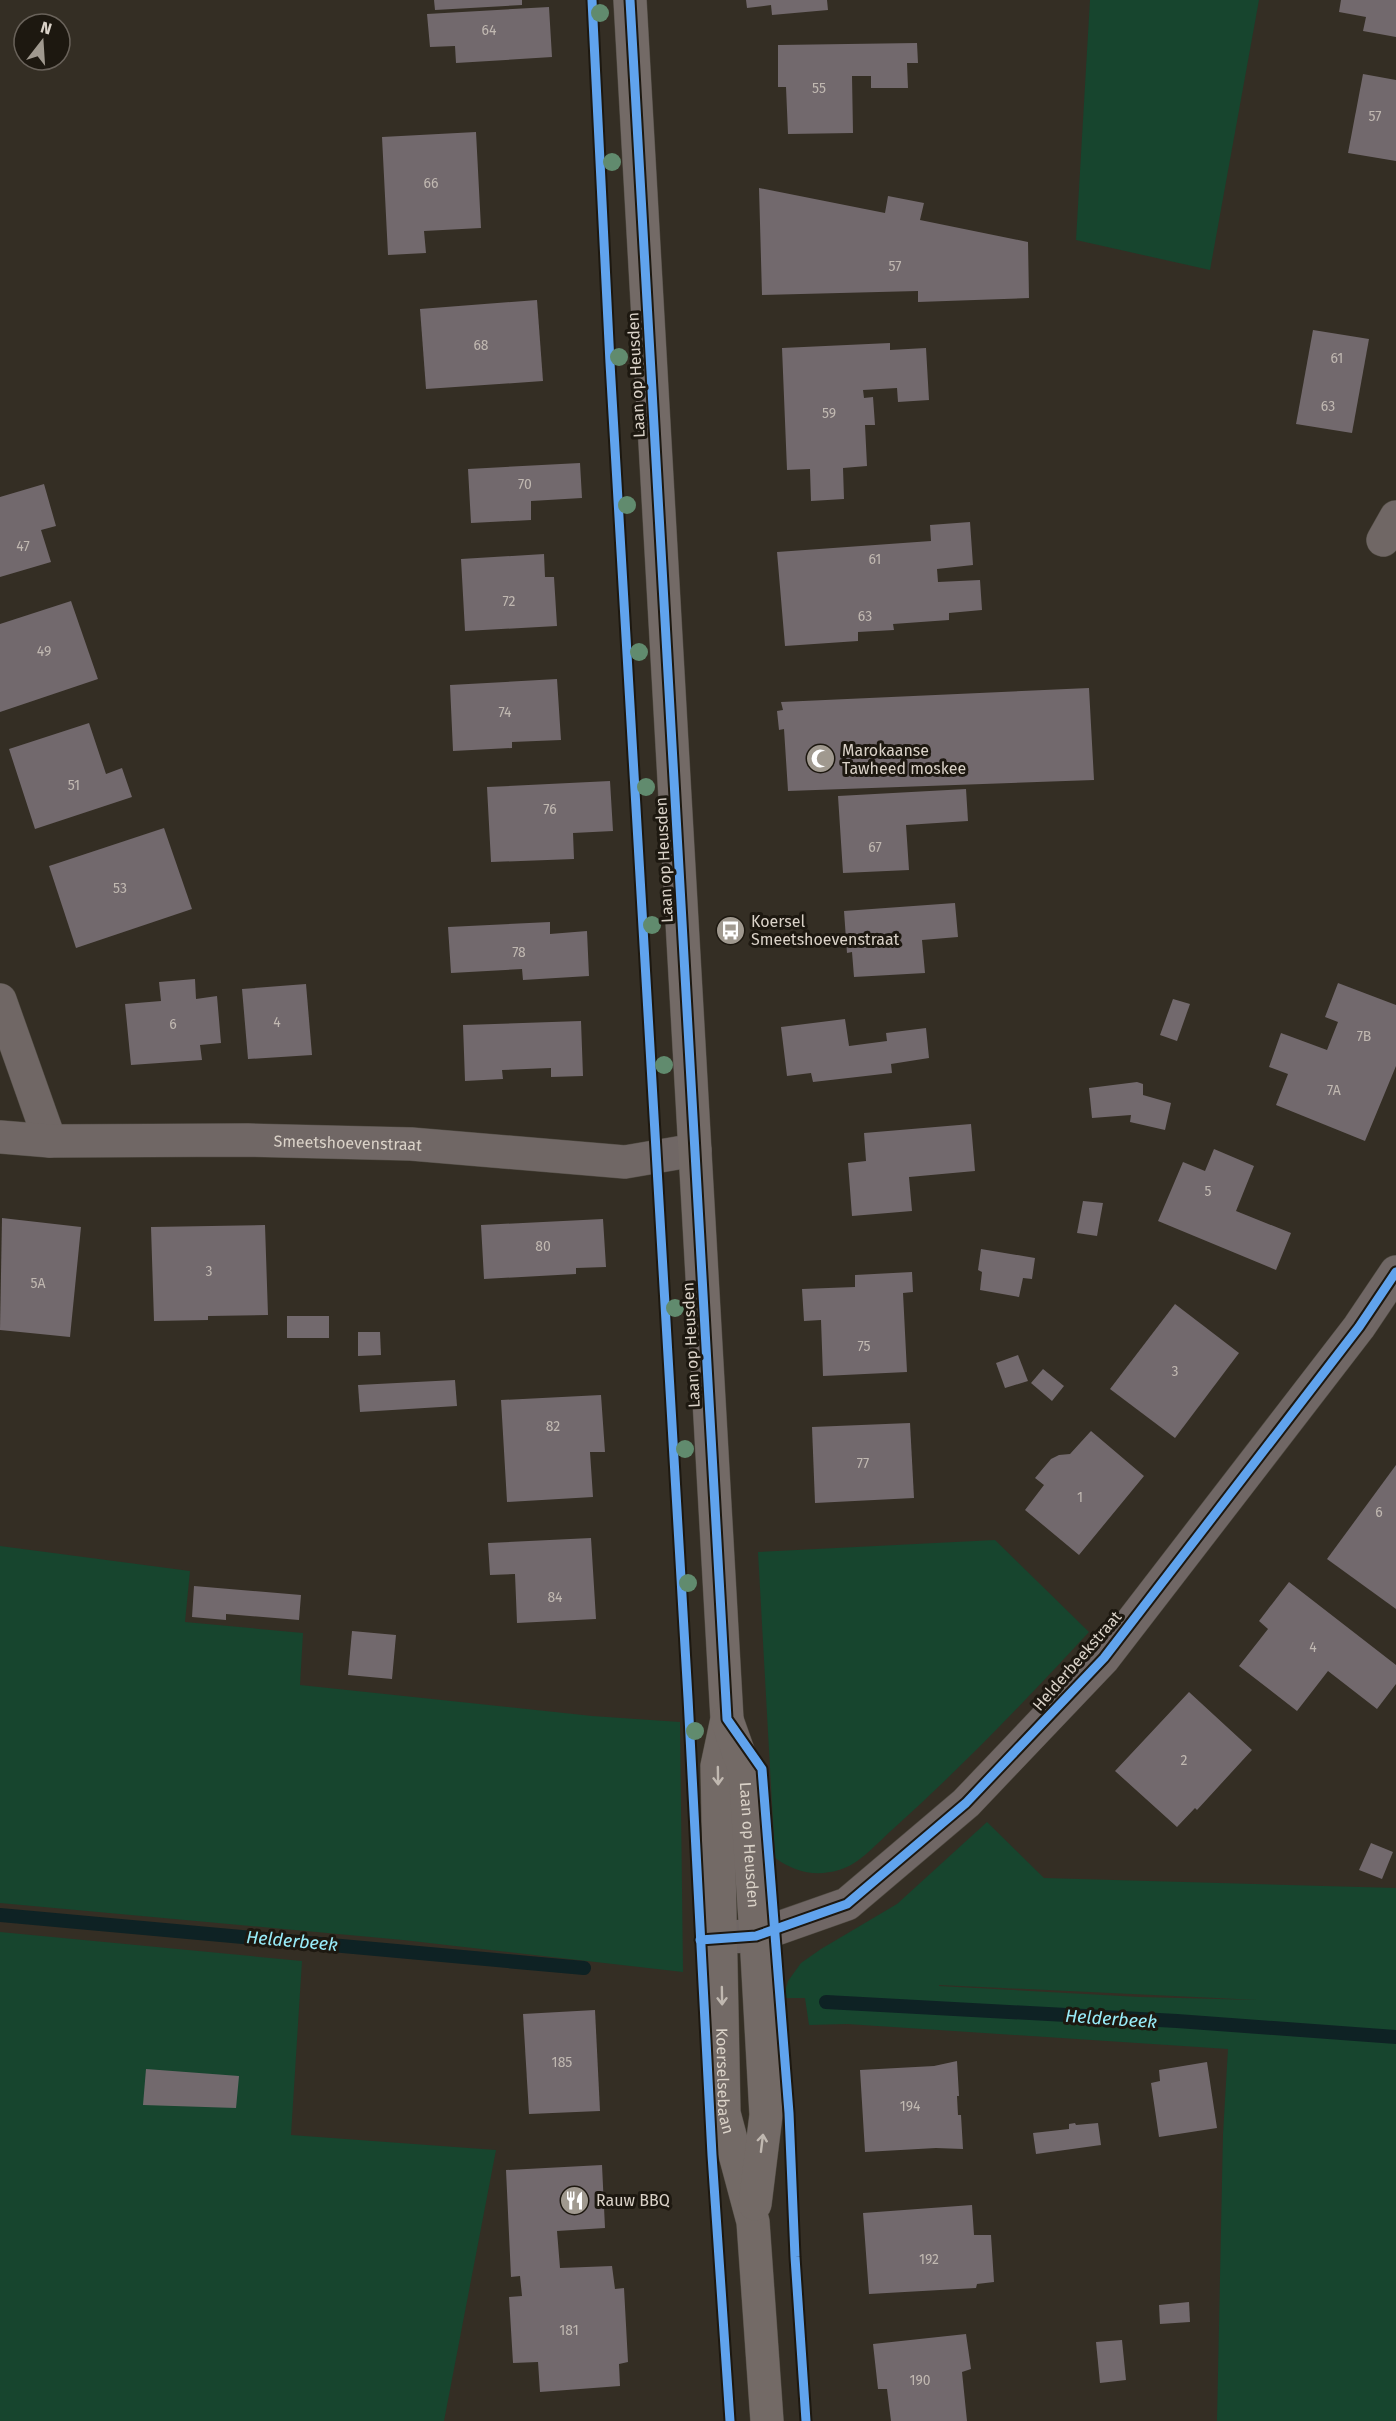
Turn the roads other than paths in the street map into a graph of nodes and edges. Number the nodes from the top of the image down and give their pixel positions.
1 (630, 0) edge
2 (0, 1000) edge
3 (0, 1137) edge
4 (50, 1141) junction
5 (695, 1150) junction
6 (1396, 1272) edge
7 (727, 1719) junction
8 (756, 1936) junction
9 (721, 1937) junction
10 (753, 2222) junction
11 (767, 2421) edge

1 - 5 street, Laan op Heusden
2 - 4 street
3 - 4 street, Smeetshoevenstraat
4 - 5 street, Smeetshoevenstraat
5 - 7 street, Laan op Heusden
6 - 8 street, Helderbeekstraat
7 - 8 street, Laan op Heusden
7 -> 9 street, Laan op Heusden
8 - 9 street, Helderbeekstraat
10 -> 8 street, Koerselsebaan
9 -> 10 street, Koerselsebaan
10 - 11 street, Koerselsebaan

